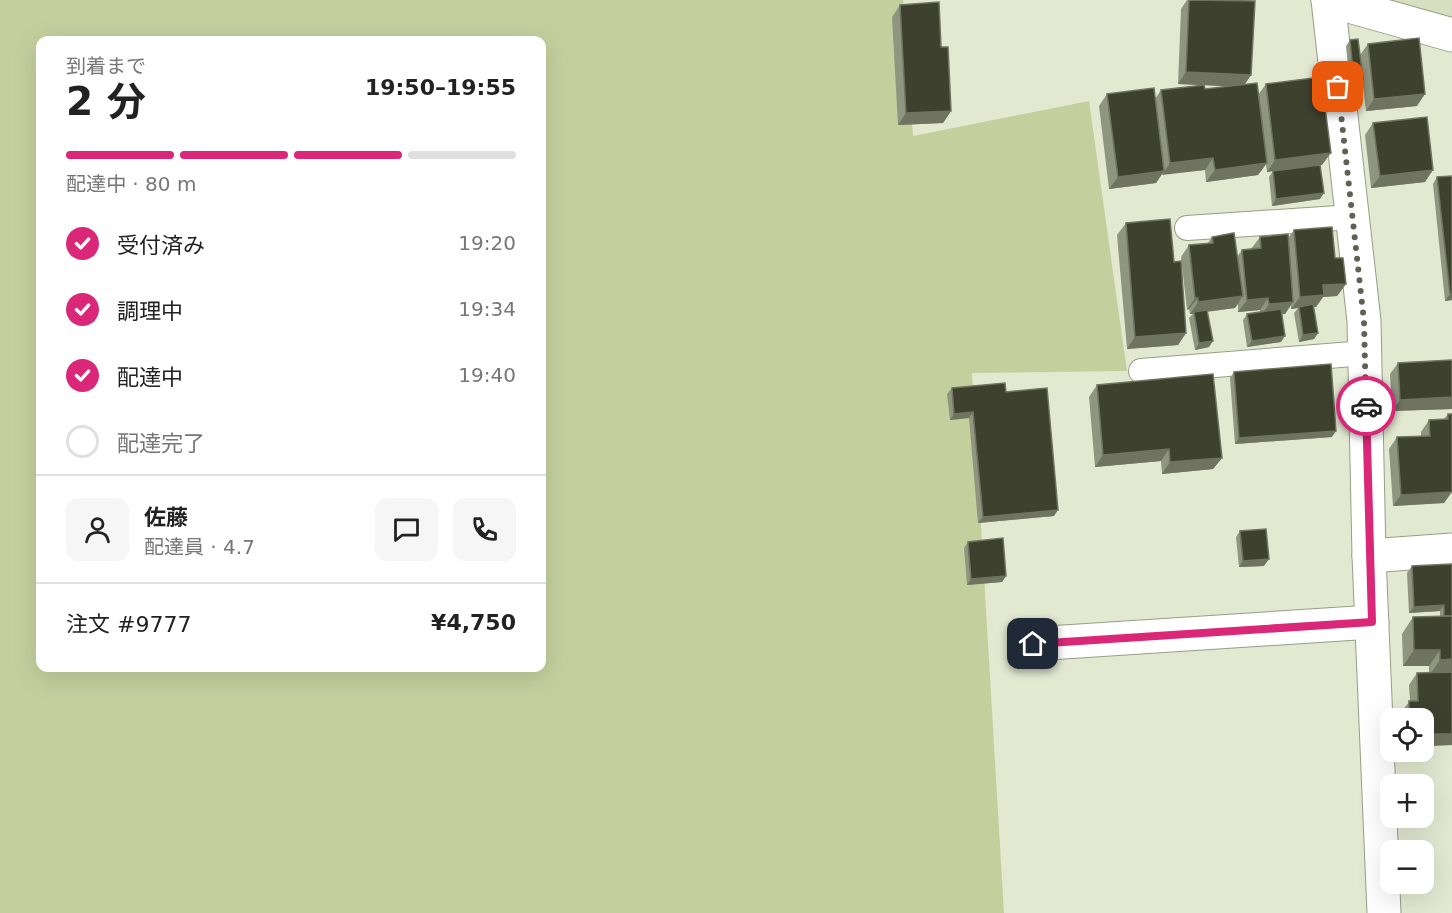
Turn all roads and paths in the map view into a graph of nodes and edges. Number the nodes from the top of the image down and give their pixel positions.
1 (1328, 0) edge
2 (1452, 35) edge
3 (1353, 217) junction
4 (1187, 228) dead end
5 (1365, 353) junction
6 (1142, 371) dead end
7 (1452, 550) edge
8 (1369, 556) junction
9 (1372, 622) junction
10 (1033, 644) dead end
11 (1384, 913) edge

1 - 2 street
1 - 3 street
3 - 4 lane
3 - 5 street
5 - 6 lane
5 - 8 street
7 - 8 street
8 - 9 street
9 - 10 street
9 - 11 street

